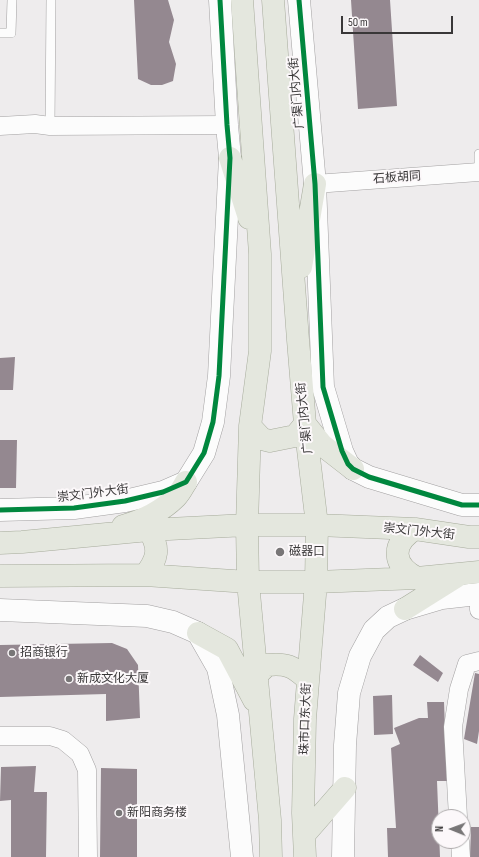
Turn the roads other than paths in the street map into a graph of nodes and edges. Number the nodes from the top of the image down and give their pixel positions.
1 (12, 0) edge
2 (51, 0) edge
3 (220, 0) edge
4 (242, 0) edge
5 (273, 0) edge
6 (300, 0) edge
7 (0, 33) edge
8 (227, 125) junction
9 (0, 126) edge
10 (50, 126) junction
11 (479, 154) edge
12 (230, 158) junction
13 (479, 172) edge
14 (315, 184) junction
15 (260, 254) junction
16 (295, 300) junction
17 (305, 424) junction
18 (250, 426) junction
19 (353, 469) junction
20 (186, 482) junction
21 (479, 505) edge
22 (0, 510) edge
23 (247, 525) junction
24 (318, 525) junction
25 (415, 529) junction
26 (149, 530) junction
27 (94, 535) junction
28 (479, 537) edge
29 (0, 543) edge
30 (470, 573) edge
31 (145, 575) junction
32 (0, 576) edge
33 (417, 578) junction
34 (248, 582) junction
35 (316, 582) junction
36 (479, 594) edge
37 (405, 609) junction
38 (0, 610) edge
39 (479, 610) edge
40 (198, 634) junction
41 (479, 661) edge
42 (256, 676) junction
43 (307, 679) junction
44 (259, 710) junction
45 (0, 736) edge
46 (345, 788) junction
47 (458, 809) edge
48 (270, 820) junction
49 (304, 835) junction
50 (88, 857) edge
51 (242, 857) edge
52 (256, 857) edge
53 (271, 857) edge
54 (305, 857) edge
55 (343, 857) edge

1 - 7 lane
2 - 10 lane
3 - 8 street
4 - 15 main road
5 - 16 main road, 广渠门内大街
6 - 14 street, 广渠门内大街
8 - 10 street
8 - 12 street
9 - 10 street
11 - 13 lane
12 - 15 main road
12 - 20 street
13 - 14 street, 石板胡同
14 - 16 main road
14 - 19 street, 广渠门内大街
15 - 18 main road
16 - 17 main road, 广渠门内大街
17 - 18 main road
17 - 19 main road
17 - 24 main road, 广渠门内大街
18 - 23 main road
19 - 21 street
20 - 22 street, 崇文门外大街
20 - 27 main road
23 - 24 main road, 崇文门外大街
23 - 26 main road, 崇文门外大街
23 - 34 main road
24 - 25 main road, 崇文门外大街
24 - 35 main road, 广渠门内大街
25 - 28 main road, 崇文门外大街
25 - 33 main road
26 - 27 main road, 崇文门外大街
26 - 31 main road
27 - 29 main road, 崇文门外大街
30 - 33 main road
30 - 37 main road
31 - 32 main road
31 - 34 main road
33 - 35 main road
34 - 35 main road
34 - 42 main road
35 - 43 main road, 珠市口东大街
36 - 37 street
36 - 39 street
37 - 46 street
38 - 40 street
40 - 44 main road
40 - 51 street
41 - 47 street
42 - 43 main road
42 - 44 main road
43 - 49 main road, 珠市口东大街
44 - 48 main road
45 - 50 street
46 - 49 main road
46 - 55 street
48 - 52 main road
48 - 53 main road
49 - 54 main road, 珠市口东大街

